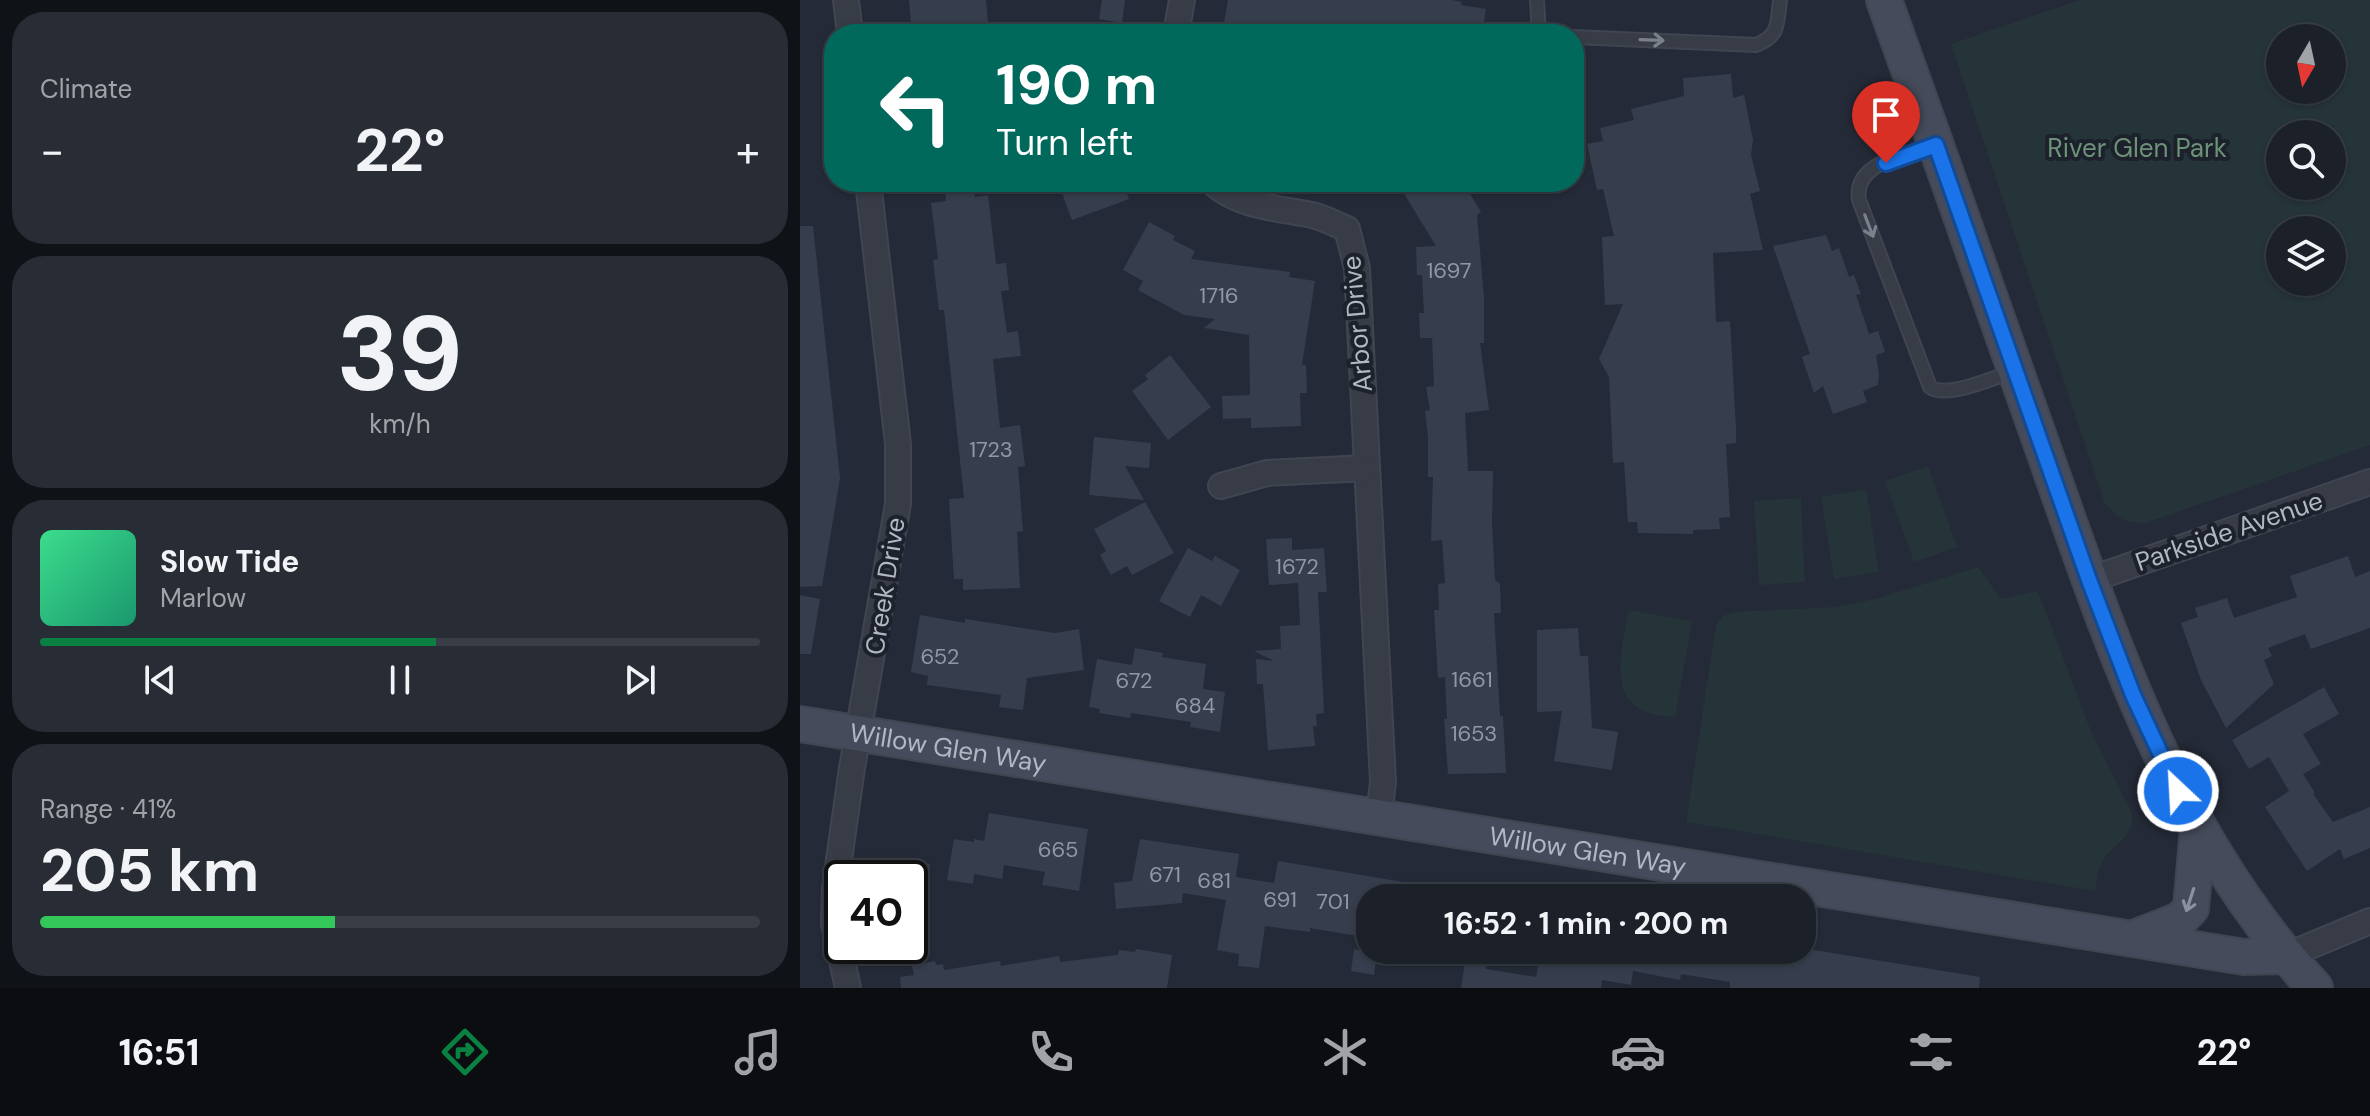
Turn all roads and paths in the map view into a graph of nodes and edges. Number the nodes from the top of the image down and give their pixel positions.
1 (846, 0) edge
2 (1182, 0) edge
3 (1537, 0) edge
4 (1780, 0) edge
5 (1884, 0) edge
6 (849, 24) edge
7 (1178, 24) edge
8 (1538, 24) edge
9 (1584, 37) edge
10 (1936, 145) junction
11 (869, 192) edge
12 (1227, 192) edge
13 (2015, 371) junction
14 (1367, 468) junction
15 (2370, 482) edge
16 (1221, 486) dead end
17 (2089, 580) junction
18 (800, 724) edge
19 (859, 733) junction
20 (1379, 816) junction
21 (2198, 828) junction
22 (2370, 921) edge
23 (2134, 938) junction
24 (2286, 956) junction
25 (848, 988) edge
26 (2315, 988) edge

1 - 6 street
2 - 7 street
3 - 8 lane
9 -> 4 lane
5 - 10 street
10 - 13 street
10 -> 13 lane
11 - 19 street, Creek Drive
12 - 14 street, Arbor Drive
13 - 17 street
14 - 16 street
14 - 20 street, Arbor Drive
15 - 17 street, Parkside Avenue
17 - 21 street
18 - 19 street, Willow Glen Way
19 - 20 street, Willow Glen Way
19 - 25 street, Creek Drive
20 - 23 street, Willow Glen Way
21 -> 23 street
21 - 24 street
22 - 24 street, Willow Glen Way
23 - 24 street, Willow Glen Way
24 - 26 street

